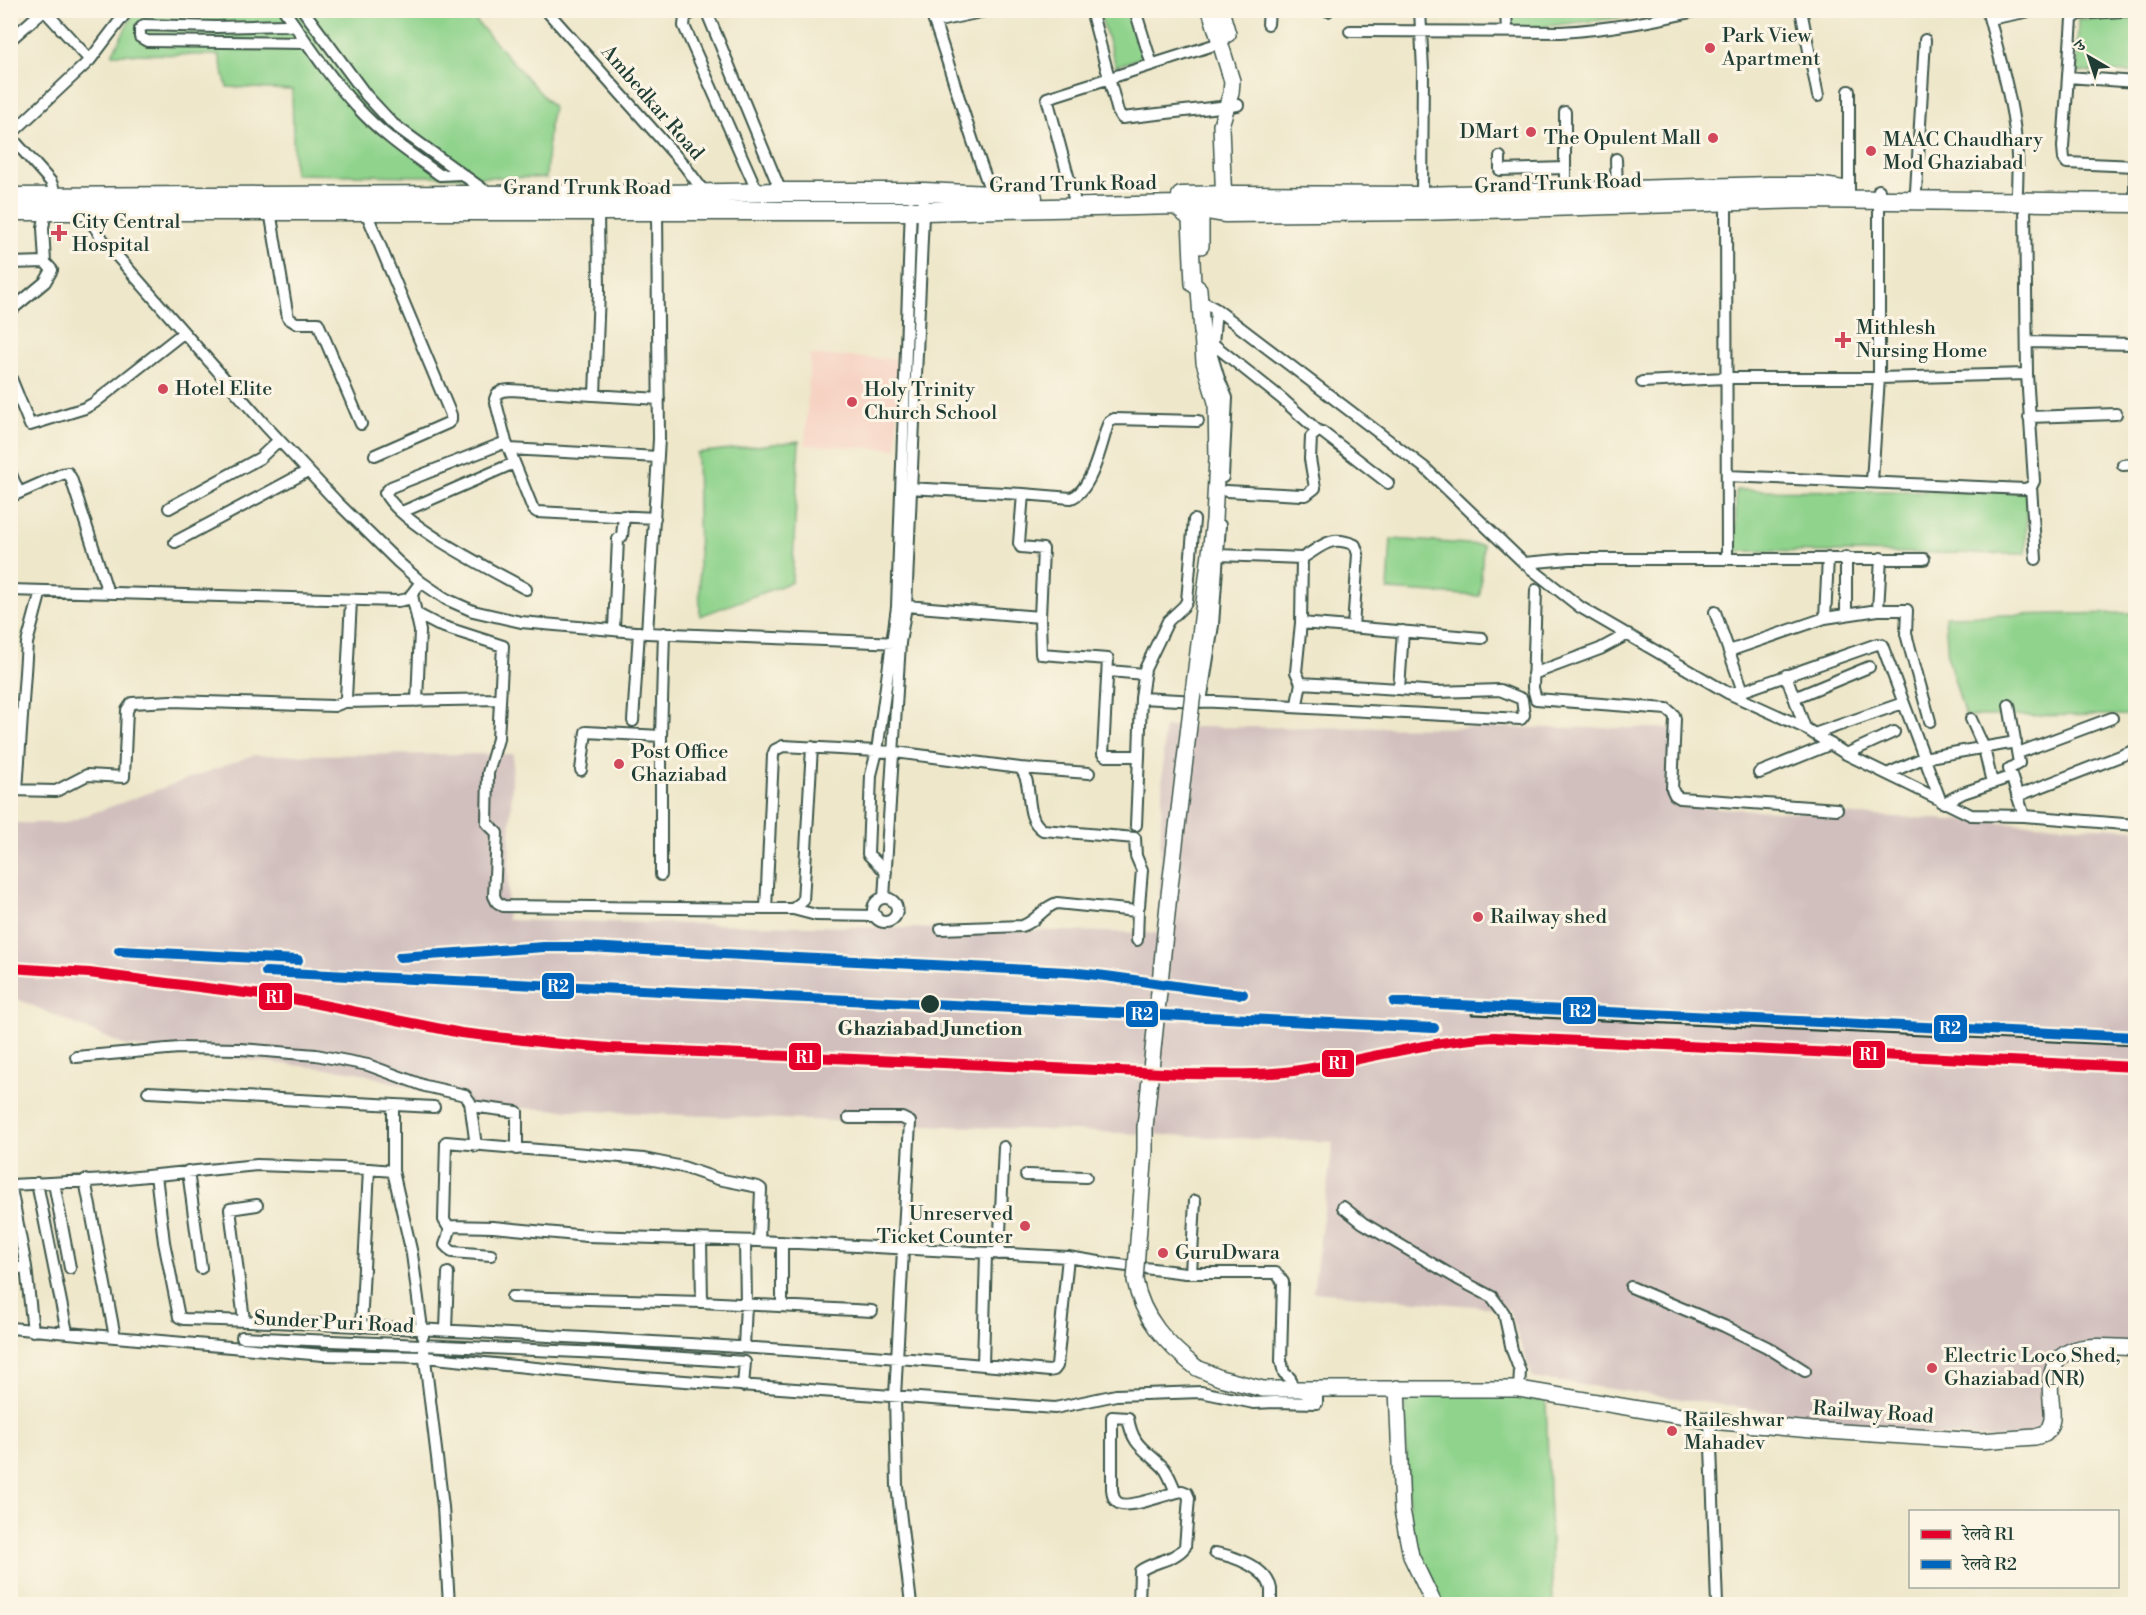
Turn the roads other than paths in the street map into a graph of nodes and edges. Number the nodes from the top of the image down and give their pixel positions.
1 (44, 10) edge
2 (128, 10) edge
3 (284, 10) edge
4 (303, 10) edge
5 (546, 10) edge
6 (697, 10) edge
7 (706, 10) edge
8 (930, 10) edge
9 (990, 10) edge
10 (1091, 10) edge
11 (1135, 10) edge
12 (1210, 10) edge
13 (1221, 10) edge
14 (1269, 10) edge
15 (1420, 10) edge
16 (1506, 10) edge
17 (1699, 10) edge
18 (1800, 10) edge
19 (2035, 10) edge
20 (2135, 10) edge
21 (1988, 15) edge
22 (934, 22) junction
23 (1268, 24) dead end
24 (295, 27) junction
25 (1350, 31) dead end
26 (1507, 31) junction
27 (1420, 32) junction
28 (10, 40) edge
29 (1925, 40) dead end
30 (307, 43) junction
31 (1220, 43) junction
32 (90, 60) junction
33 (1152, 65) junction
34 (2068, 77) junction
35 (1110, 79) junction
36 (2136, 82) edge
37 (1849, 91) dead end
38 (1818, 96) dead end
39 (1233, 105) junction
40 (1565, 112) dead end
41 (10, 135) edge
42 (1500, 157) dead end
43 (1616, 159) dead end
44 (2136, 160) edge
45 (2135, 166) edge
46 (1565, 168) junction
47 (460, 174) junction
48 (1849, 190) junction
49 (1617, 191) junction
50 (1916, 191) junction
51 (781, 192) junction
52 (758, 193) junction
53 (1565, 193) junction
54 (491, 195) junction
55 (1728, 195) junction
56 (2135, 195) edge
57 (993, 196) junction
58 (1422, 196) junction
59 (1880, 196) junction
60 (1074, 198) junction
61 (2019, 199) junction
62 (704, 202) junction
63 (917, 202) junction
64 (1201, 202) junction
65 (48, 203) junction
66 (524, 203) junction
67 (1229, 204) junction
68 (1174, 205) junction
69 (13, 206) edge
70 (84, 210) junction
71 (270, 210) junction
72 (657, 210) junction
73 (598, 211) junction
74 (366, 212) junction
75 (45, 262) junction
76 (10, 263) edge
77 (1199, 295) junction
78 (1216, 309) junction
79 (10, 311) edge
80 (183, 333) junction
81 (2027, 342) junction
82 (1213, 344) junction
83 (2136, 344) edge
84 (2027, 374) junction
85 (10, 376) edge
86 (1726, 378) junction
87 (1879, 378) junction
88 (1642, 382) dead end
89 (595, 395) junction
90 (659, 399) junction
91 (2116, 414) dead end
92 (2029, 417) junction
93 (1198, 421) dead end
94 (361, 424) dead end
95 (1317, 431) junction
96 (279, 440) junction
97 (508, 445) junction
98 (375, 455) dead end
99 (658, 457) junction
100 (514, 463) junction
101 (2136, 464) edge
102 (2123, 465) dead end
103 (308, 471) junction
104 (10, 472) edge
105 (1726, 476) junction
106 (1872, 481) junction
107 (1388, 483) dead end
108 (2031, 487) junction
109 (900, 488) junction
110 (912, 489) junction
111 (1226, 491) dead end
112 (1023, 494) junction
113 (15, 495) edge
114 (169, 508) dead end
115 (402, 512) junction
116 (624, 516) junction
117 (655, 518) junction
118 (1194, 520) dead end
119 (175, 542) dead end
120 (1218, 555) junction
121 (1846, 557) junction
122 (1302, 558) junction
123 (1828, 558) junction
124 (1881, 558) junction
125 (1727, 559) junction
126 (1924, 559) dead end
127 (2036, 559) dead end
128 (1524, 563) junction
129 (421, 582) junction
130 (526, 589) dead end
131 (10, 590) edge
132 (1536, 590) dead end
133 (41, 591) junction
134 (108, 593) junction
135 (412, 595) junction
136 (351, 600) junction
137 (906, 606) junction
138 (1878, 610) junction
139 (1714, 612) dead end
140 (417, 614) junction
141 (1846, 614) junction
142 (1040, 617) junction
143 (1825, 618) junction
144 (1301, 623) junction
145 (1353, 627) junction
146 (614, 629) junction
147 (1403, 631) junction
148 (643, 632) junction
149 (664, 633) junction
150 (1628, 634) junction
151 (1482, 638) dead end
152 (896, 643) junction
153 (1729, 651) junction
154 (1869, 667) dead end
155 (1109, 670) junction
156 (1144, 674) junction
157 (1533, 674) junction
158 (1786, 675) junction
159 (1301, 683) junction
160 (1399, 689) junction
161 (1743, 691) junction
162 (1728, 693) junction
163 (1141, 698) junction
164 (1794, 698) junction
165 (500, 699) junction
166 (417, 701) junction
167 (344, 702) junction
168 (1201, 702) junction
169 (1904, 703) junction
170 (2009, 705) dead end
171 (1290, 707) junction
172 (2112, 718) dead end
173 (1971, 719) dead end
174 (633, 721) dead end
175 (1930, 721) dead end
176 (1810, 731) junction
177 (1894, 732) dead end
178 (661, 736) junction
179 (1831, 744) junction
180 (812, 747) junction
181 (1984, 748) junction
182 (2017, 748) junction
183 (2136, 750) edge
184 (877, 751) junction
185 (895, 752) junction
186 (1846, 754) junction
187 (1139, 756) junction
188 (1923, 758) junction
189 (1020, 768) junction
190 (581, 770) dead end
191 (1089, 773) dead end
192 (1759, 773) dead end
193 (1887, 774) junction
194 (2010, 777) junction
195 (1992, 783) junction
196 (14, 790) edge
197 (2017, 796) junction
198 (1942, 802) junction
199 (1837, 809) dead end
200 (2024, 816) junction
201 (1136, 825) dead end
202 (2136, 825) edge
203 (886, 872) junction
204 (661, 875) dead end
205 (884, 898) junction
206 (766, 909) junction
207 (793, 909) junction
208 (1138, 909) junction
209 (876, 916) junction
210 (941, 929) dead end
211 (1137, 940) dead end
212 (76, 1057) dead end
213 (148, 1092) dead end
214 (393, 1105) junction
215 (471, 1106) junction
216 (434, 1107) dead end
217 (849, 1118) dead end
218 (476, 1146) junction
219 (1004, 1147) dead end
220 (517, 1149) junction
221 (369, 1169) junction
222 (188, 1171) junction
223 (393, 1171) junction
224 (156, 1175) junction
225 (1086, 1177) dead end
226 (85, 1180) junction
227 (37, 1183) junction
228 (54, 1183) junction
229 (11, 1184) edge
230 (1076, 1184) dead end
231 (1195, 1201) dead end
232 (257, 1204) dead end
233 (1343, 1207) dead end
234 (14, 1219) edge
235 (448, 1226) junction
236 (701, 1240) junction
237 (745, 1241) junction
238 (759, 1241) junction
239 (782, 1242) junction
240 (903, 1248) junction
241 (986, 1253) junction
242 (999, 1254) junction
243 (491, 1255) dead end
244 (1068, 1257) junction
245 (26, 1267) junction
246 (70, 1268) dead end
247 (201, 1268) dead end
248 (10, 1269) edge
249 (448, 1273) dead end
250 (1191, 1273) junction
251 (1631, 1287) dead end
252 (512, 1297) dead end
253 (702, 1302) junction
254 (746, 1304) junction
255 (782, 1306) junction
256 (872, 1311) dead end
257 (244, 1320) junction
258 (361, 1327) junction
259 (10, 1328) edge
260 (423, 1329) junction
261 (446, 1329) junction
262 (33, 1331) junction
263 (67, 1332) junction
264 (242, 1336) dead end
265 (115, 1337) junction
266 (745, 1347) junction
267 (2136, 1348) edge
268 (424, 1352) junction
269 (896, 1357) junction
270 (745, 1362) junction
271 (983, 1365) junction
272 (1805, 1371) dead end
273 (743, 1386) junction
274 (1287, 1388) junction
275 (1397, 1388) junction
276 (1519, 1389) junction
277 (895, 1396) junction
278 (1710, 1421) junction
279 (1176, 1492) junction
280 (1215, 1553) dead end
281 (449, 1605) edge
282 (911, 1605) edge
283 (1139, 1605) edge
284 (1271, 1605) edge
285 (1434, 1605) edge
286 (1717, 1605) edge

1 - 28 street
1 - 32 street
2 - 32 street
3 - 24 street
4 - 47 street
5 - 62 street, Ambedkar Road
6 - 52 street
7 - 51 street
8 - 22 street
9 - 22 street
10 - 35 street
11 - 33 street
12 - 31 street
13 - 39 street
14 - 23 street
15 - 27 street
16 - 26 street
17 - 26 street
18 - 38 street
19 - 21 street
20 - 34 street
21 - 61 street
22 - 57 street
24 - 30 street
24 - 30 street
25 - 27 street
26 - 27 street
27 - 58 street
29 - 50 street
30 - 47 street
31 - 33 street
31 - 39 street
32 - 41 street
33 - 35 street
34 - 36 street
34 - 45 street
35 - 39 street
35 - 60 street
37 - 48 street
39 - 67 street
40 - 46 street
41 - 65 street
42 - 46 street
43 - 49 street
44 - 45 street
45 - 56 street
46 - 53 street
47 - 54 street
48 - 55 highway, Grand Trunk Road
48 - 59 highway, Grand Trunk Road
49 - 53 highway, Grand Trunk Road
49 - 55 highway, Grand Trunk Road
50 - 59 highway, Grand Trunk Road
50 - 61 highway, Grand Trunk Road
51 - 52 highway, Grand Trunk Road
51 - 63 highway, Grand Trunk Road
52 - 62 highway, Grand Trunk Road
53 - 58 highway, Grand Trunk Road
54 - 65 highway, Grand Trunk Road
54 - 66 highway, Grand Trunk Road
55 - 59 highway, Grand Trunk Road
55 - 67 highway, Grand Trunk Road
55 - 86 street
56 - 61 highway, Grand Trunk Road
57 - 60 highway, Grand Trunk Road
57 - 63 highway, Grand Trunk Road
58 - 67 highway, Grand Trunk Road
59 - 61 highway, Grand Trunk Road
59 - 87 street
60 - 64 highway, Grand Trunk Road
61 - 81 street
62 - 63 highway, Grand Trunk Road
62 - 66 highway, Grand Trunk Road
62 - 72 highway, Grand Trunk Road
63 - 68 highway, Grand Trunk Road
63 - 109 street
63 - 110 street
64 - 67 highway, Grand Trunk Road
64 - 68 highway, Grand Trunk Road
64 - 77 street
65 - 69 highway, Grand Trunk Road
65 - 70 highway, Grand Trunk Road
65 - 75 street
66 - 73 highway, Grand Trunk Road
66 - 74 highway, Grand Trunk Road
68 - 77 street
70 - 71 highway, Grand Trunk Road
70 - 80 street
71 - 74 highway, Grand Trunk Road
71 - 94 street
72 - 73 highway, Grand Trunk Road
72 - 90 street
73 - 89 street
74 - 98 street
75 - 76 street
75 - 79 street
77 - 78 street
77 - 274 street, Railway Road, bridge
78 - 82 street
78 - 128 street
80 - 85 street
80 - 96 street
81 - 83 street
81 - 84 street
82 - 95 street
82 - 120 street
84 - 87 street
84 - 92 street
86 - 87 street
86 - 88 street
86 - 105 street
87 - 106 street
89 - 90 street
89 - 97 street
90 - 99 street
91 - 92 street
92 - 108 street
93 - 112 street
95 - 107 street
95 - 111 street
96 - 103 street
96 - 114 street
97 - 99 street
97 - 100 street
97 - 115 street
99 - 117 street
100 - 115 street
100 - 116 street
101 - 102 street
103 - 119 street
103 - 129 street
104 - 113 street
105 - 106 street
105 - 125 street
106 - 108 street
108 - 127 street
109 - 110 street
109 - 152 street
110 - 112 street
110 - 137 street
112 - 142 street
113 - 134 street
115 - 130 street
116 - 117 street
116 - 146 street
117 - 148 street
118 - 156 street
120 - 122 street
120 - 168 street
121 - 123 street
121 - 124 street
121 - 141 street
122 - 144 street
122 - 145 street
123 - 125 street
123 - 143 street
124 - 126 street
124 - 138 street
125 - 128 street
128 - 150 street
129 - 135 street
129 - 146 street
131 - 133 street
132 - 157 street
133 - 134 street
133 - 196 street
134 - 136 street
135 - 136 street
135 - 140 street
136 - 167 street
137 - 142 street
137 - 152 street
138 - 141 street
138 - 175 street
139 - 153 street
140 - 165 street
140 - 166 street
141 - 143 street
142 - 155 street
143 - 153 street
144 - 145 street
144 - 159 street
145 - 147 street
146 - 148 street
147 - 151 street
147 - 160 street
148 - 149 street
148 - 174 street
149 - 152 street
149 - 178 street
150 - 157 street
150 - 162 street
152 - 184 street
152 - 185 street
153 - 161 street
154 - 164 street
155 - 156 street
155 - 187 street
156 - 163 street
157 - 199 street
158 - 161 street
158 - 164 street
158 - 169 street
159 - 160 street
159 - 171 street
160 - 171 street
161 - 162 street
162 - 176 street
163 - 168 street
163 - 187 street
164 - 176 street
165 - 166 street
165 - 206 street
166 - 167 street
167 - 196 street
168 - 171 street
169 - 176 street
169 - 188 street
170 - 182 street
172 - 182 street
173 - 181 street
176 - 179 street
177 - 186 street
178 - 190 street
178 - 204 street
179 - 186 street
179 - 192 street
180 - 184 street
180 - 206 street
180 - 207 street
181 - 182 street
181 - 188 street
181 - 195 street
182 - 194 street
183 - 197 street
184 - 185 street
184 - 203 street
185 - 189 street
185 - 203 street
186 - 193 street
187 - 201 street
188 - 193 street
188 - 198 street
189 - 191 street
189 - 208 street
193 - 198 street
194 - 195 street
194 - 197 street
195 - 198 street
197 - 200 street
198 - 200 street
200 - 202 street
203 - 205 street
205 - 209 street
205 - 209 street
206 - 207 street
207 - 209 street
208 - 210 street
208 - 211 street
212 - 215 street
213 - 214 street
214 - 216 street
214 - 223 street
215 - 218 street
215 - 220 street
217 - 240 street
218 - 220 street
218 - 235 street
219 - 242 street
220 - 238 street
221 - 222 street
221 - 223 street
221 - 258 street
222 - 224 street
222 - 247 street
223 - 260 street
224 - 226 street
224 - 257 street
225 - 230 street
226 - 228 street
226 - 265 street
227 - 228 street
227 - 229 street
227 - 263 street
228 - 246 street
229 - 234 street
231 - 250 street
232 - 257 street
233 - 276 street
234 - 245 street
235 - 236 street
235 - 243 street
236 - 237 street
236 - 253 street
237 - 238 street
237 - 254 street
238 - 239 street
239 - 240 street
239 - 255 street
240 - 241 street
240 - 269 street
241 - 242 street
241 - 271 street
242 - 244 street
244 - 250 street
244 - 271 street
245 - 248 street
245 - 262 street
249 - 261 street
250 - 274 street
251 - 272 street
252 - 253 street
253 - 254 street
254 - 255 street
254 - 266 street
255 - 256 street
257 - 258 street
258 - 260 street
259 - 262 street
260 - 261 street
260 - 268 street
261 - 266 street
262 - 263 street
263 - 265 street
264 - 268 street, Sunder Puri Road
265 - 268 street
266 - 269 street
266 - 270 street
267 - 278 street, Railway Road
268 - 270 street
268 - 273 street
268 - 281 street
269 - 271 street
269 - 277 street
270 - 273 street
273 - 277 street
274 - 275 street, Railway Road
274 - 277 street
275 - 276 street, Railway Road
275 - 285 street
276 - 278 street, Railway Road
277 - 282 street
278 - 286 street
279 - 279 street
279 - 283 street
280 - 284 street

